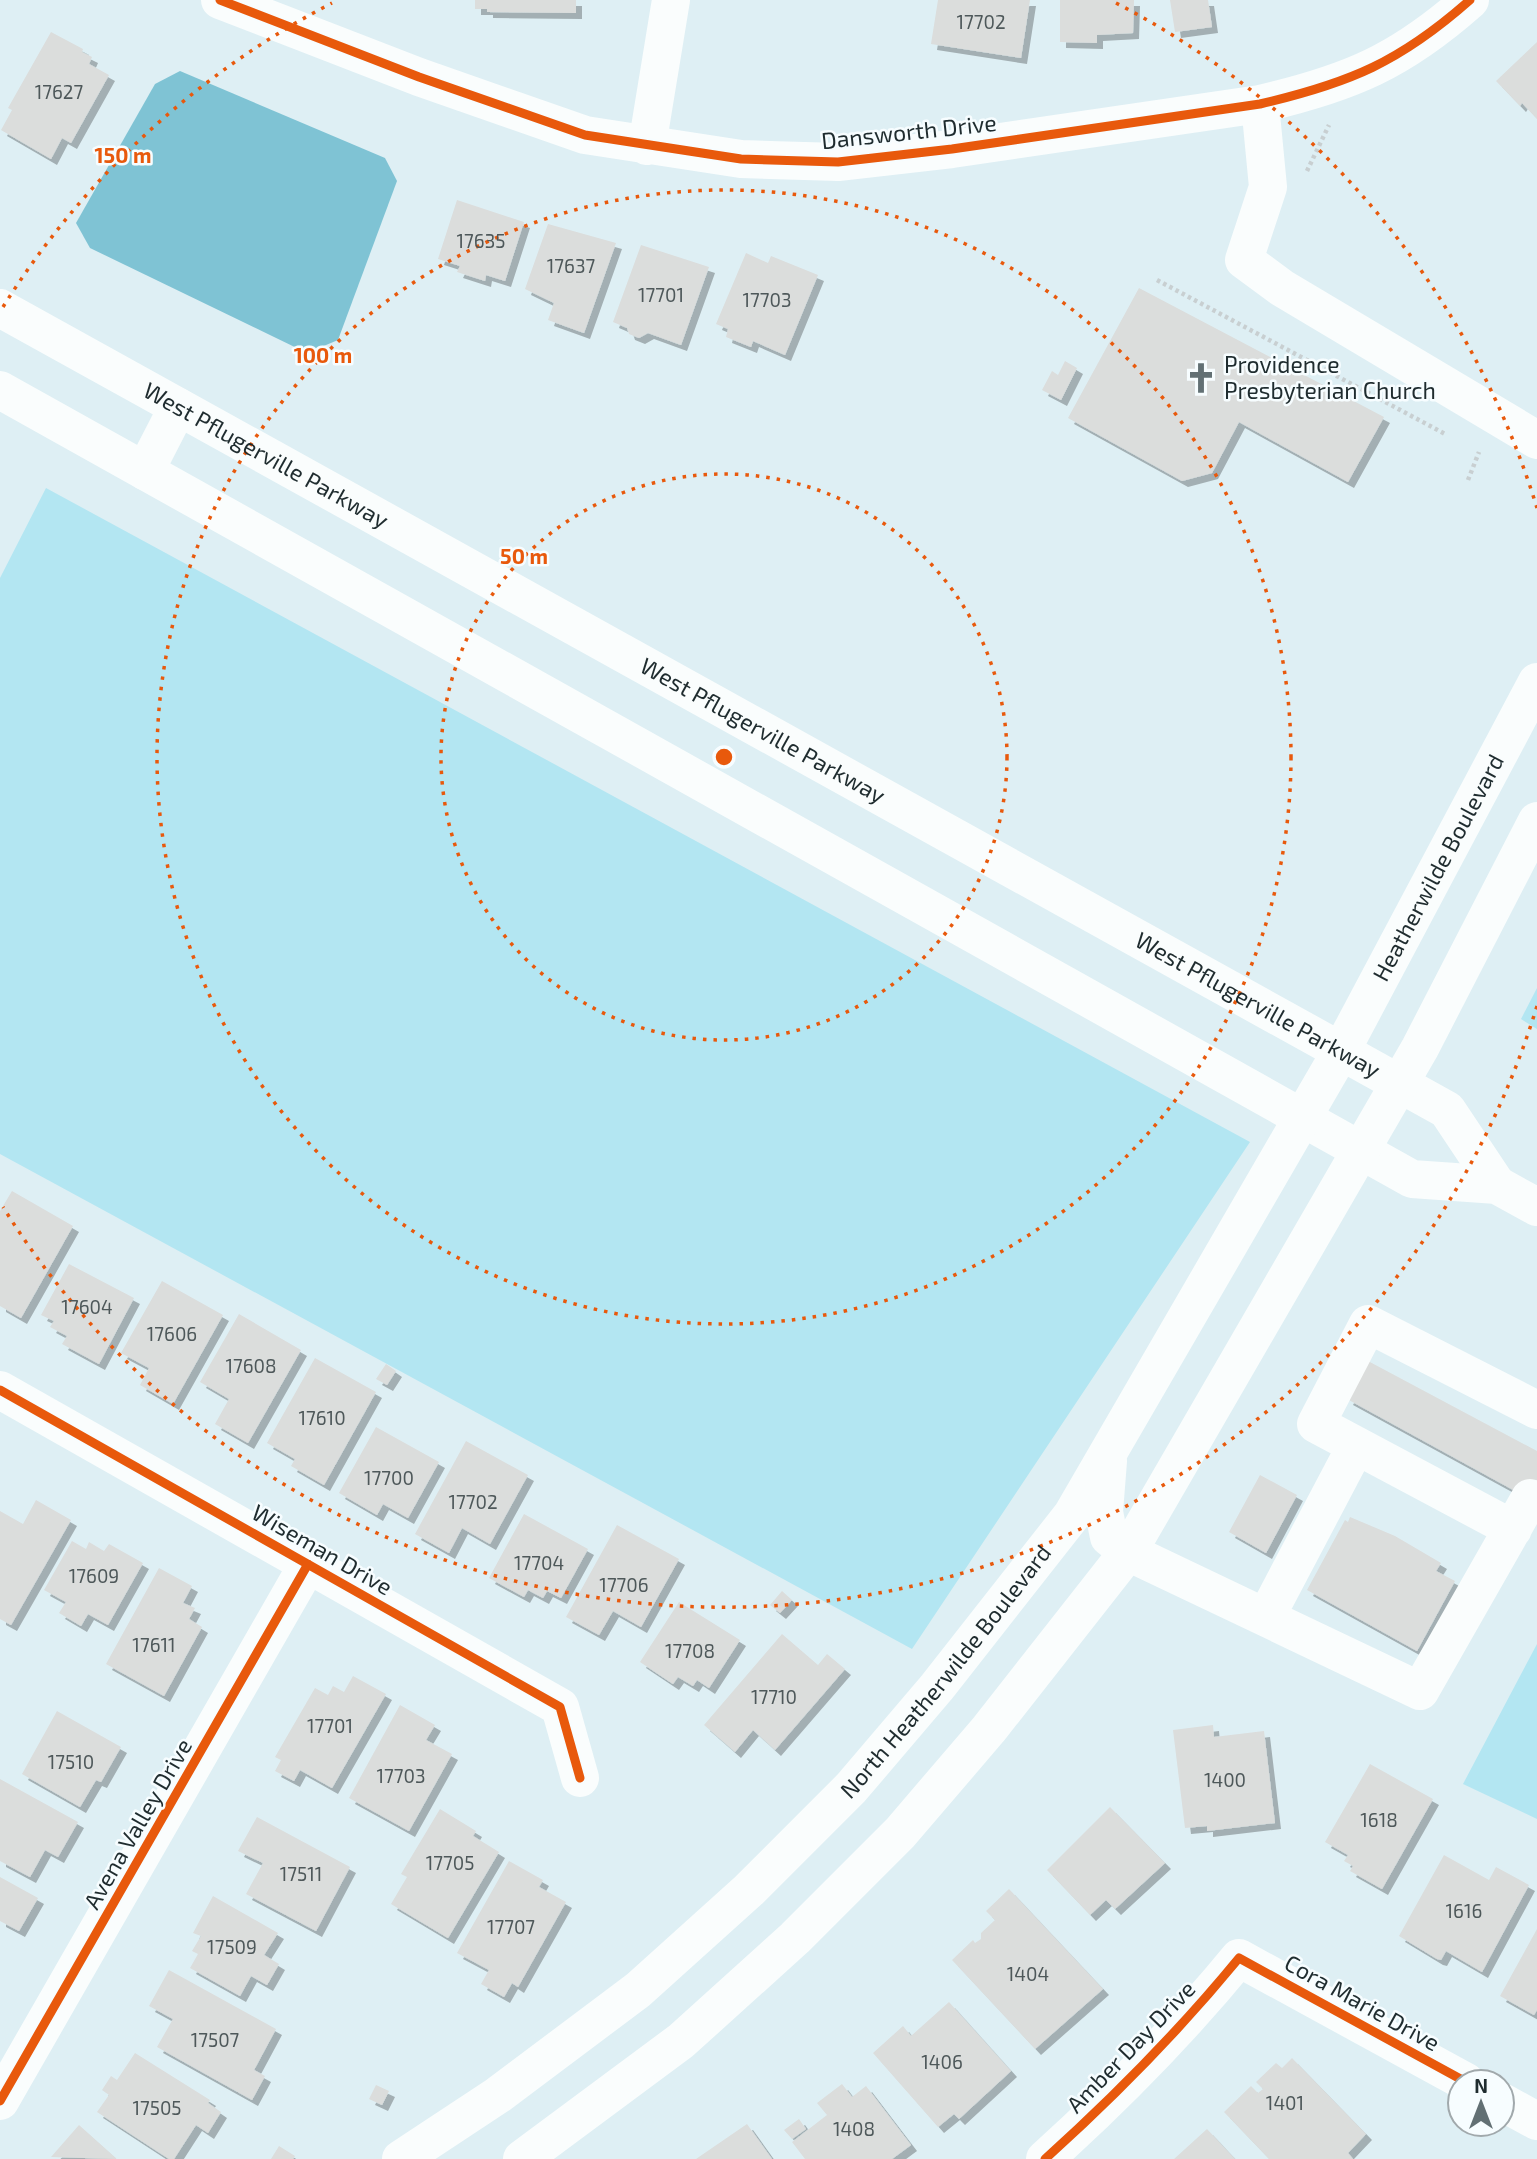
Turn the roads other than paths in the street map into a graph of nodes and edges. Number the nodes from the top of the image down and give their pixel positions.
1 (220, 0) edge
2 (671, 0) edge
3 (1470, 0) edge
4 (1260, 104) junction
5 (647, 146) junction
6 (0, 308) edge
7 (0, 390) edge
8 (178, 407) junction
9 (1537, 440) edge
10 (145, 471) junction
11 (1537, 682) edge
12 (1537, 821) edge
13 (1340, 1053) junction
14 (1398, 1083) junction
15 (1303, 1118) junction
16 (1360, 1150) junction
17 (1497, 1185) junction
18 (1537, 1207) edge
19 (0, 1390) edge
20 (1537, 1410) edge
21 (1356, 1446) junction
22 (1108, 1455) junction
23 (1128, 1552) junction
24 (308, 1564) junction
25 (1266, 1617) junction
26 (580, 1778) dead end
27 (1239, 1958) joint
28 (1446, 2071) edge
29 (0, 2101) edge
30 (1516, 2110) edge
31 (1537, 2121) edge
32 (401, 2159) edge
33 (522, 2159) edge
34 (1045, 2159) edge

1 - 5 main road, Dansworth Drive
2 - 5 main road
3 - 4 main road, Dansworth Drive
4 - 5 main road, Dansworth Drive
4 - 9 main road
6 - 8 main road, West Pflugerville Parkway
7 - 10 main road, West Pflugerville Parkway
8 - 10 main road
8 - 13 main road, West Pflugerville Parkway
10 - 15 main road, West Pflugerville Parkway
11 - 13 main road, Heatherwilde Boulevard
12 - 14 main road
13 - 14 main road, West Pflugerville Parkway
13 - 15 main road, North Heatherwilde Boulevard
14 - 16 main road
14 - 17 main road, West Pflugerville Parkway
15 - 16 main road, West Pflugerville Parkway
15 - 22 main road, North Heatherwilde Boulevard
16 - 17 main road, West Pflugerville Parkway
16 - 23 main road
17 - 18 main road, West Pflugerville Parkway
19 - 24 main road, Wiseman Drive
20 - 21 main road
21 - 25 main road
21 - 25 main road
22 - 23 main road
22 - 32 main road, North Heatherwilde Boulevard
23 - 25 main road
23 - 33 main road
24 - 26 main road, Wiseman Drive
24 - 29 main road, Avena Valley Drive
27 - 28 main road, Cora Marie Drive
27 - 34 main road, Amber Day Drive
30 - 31 main road

